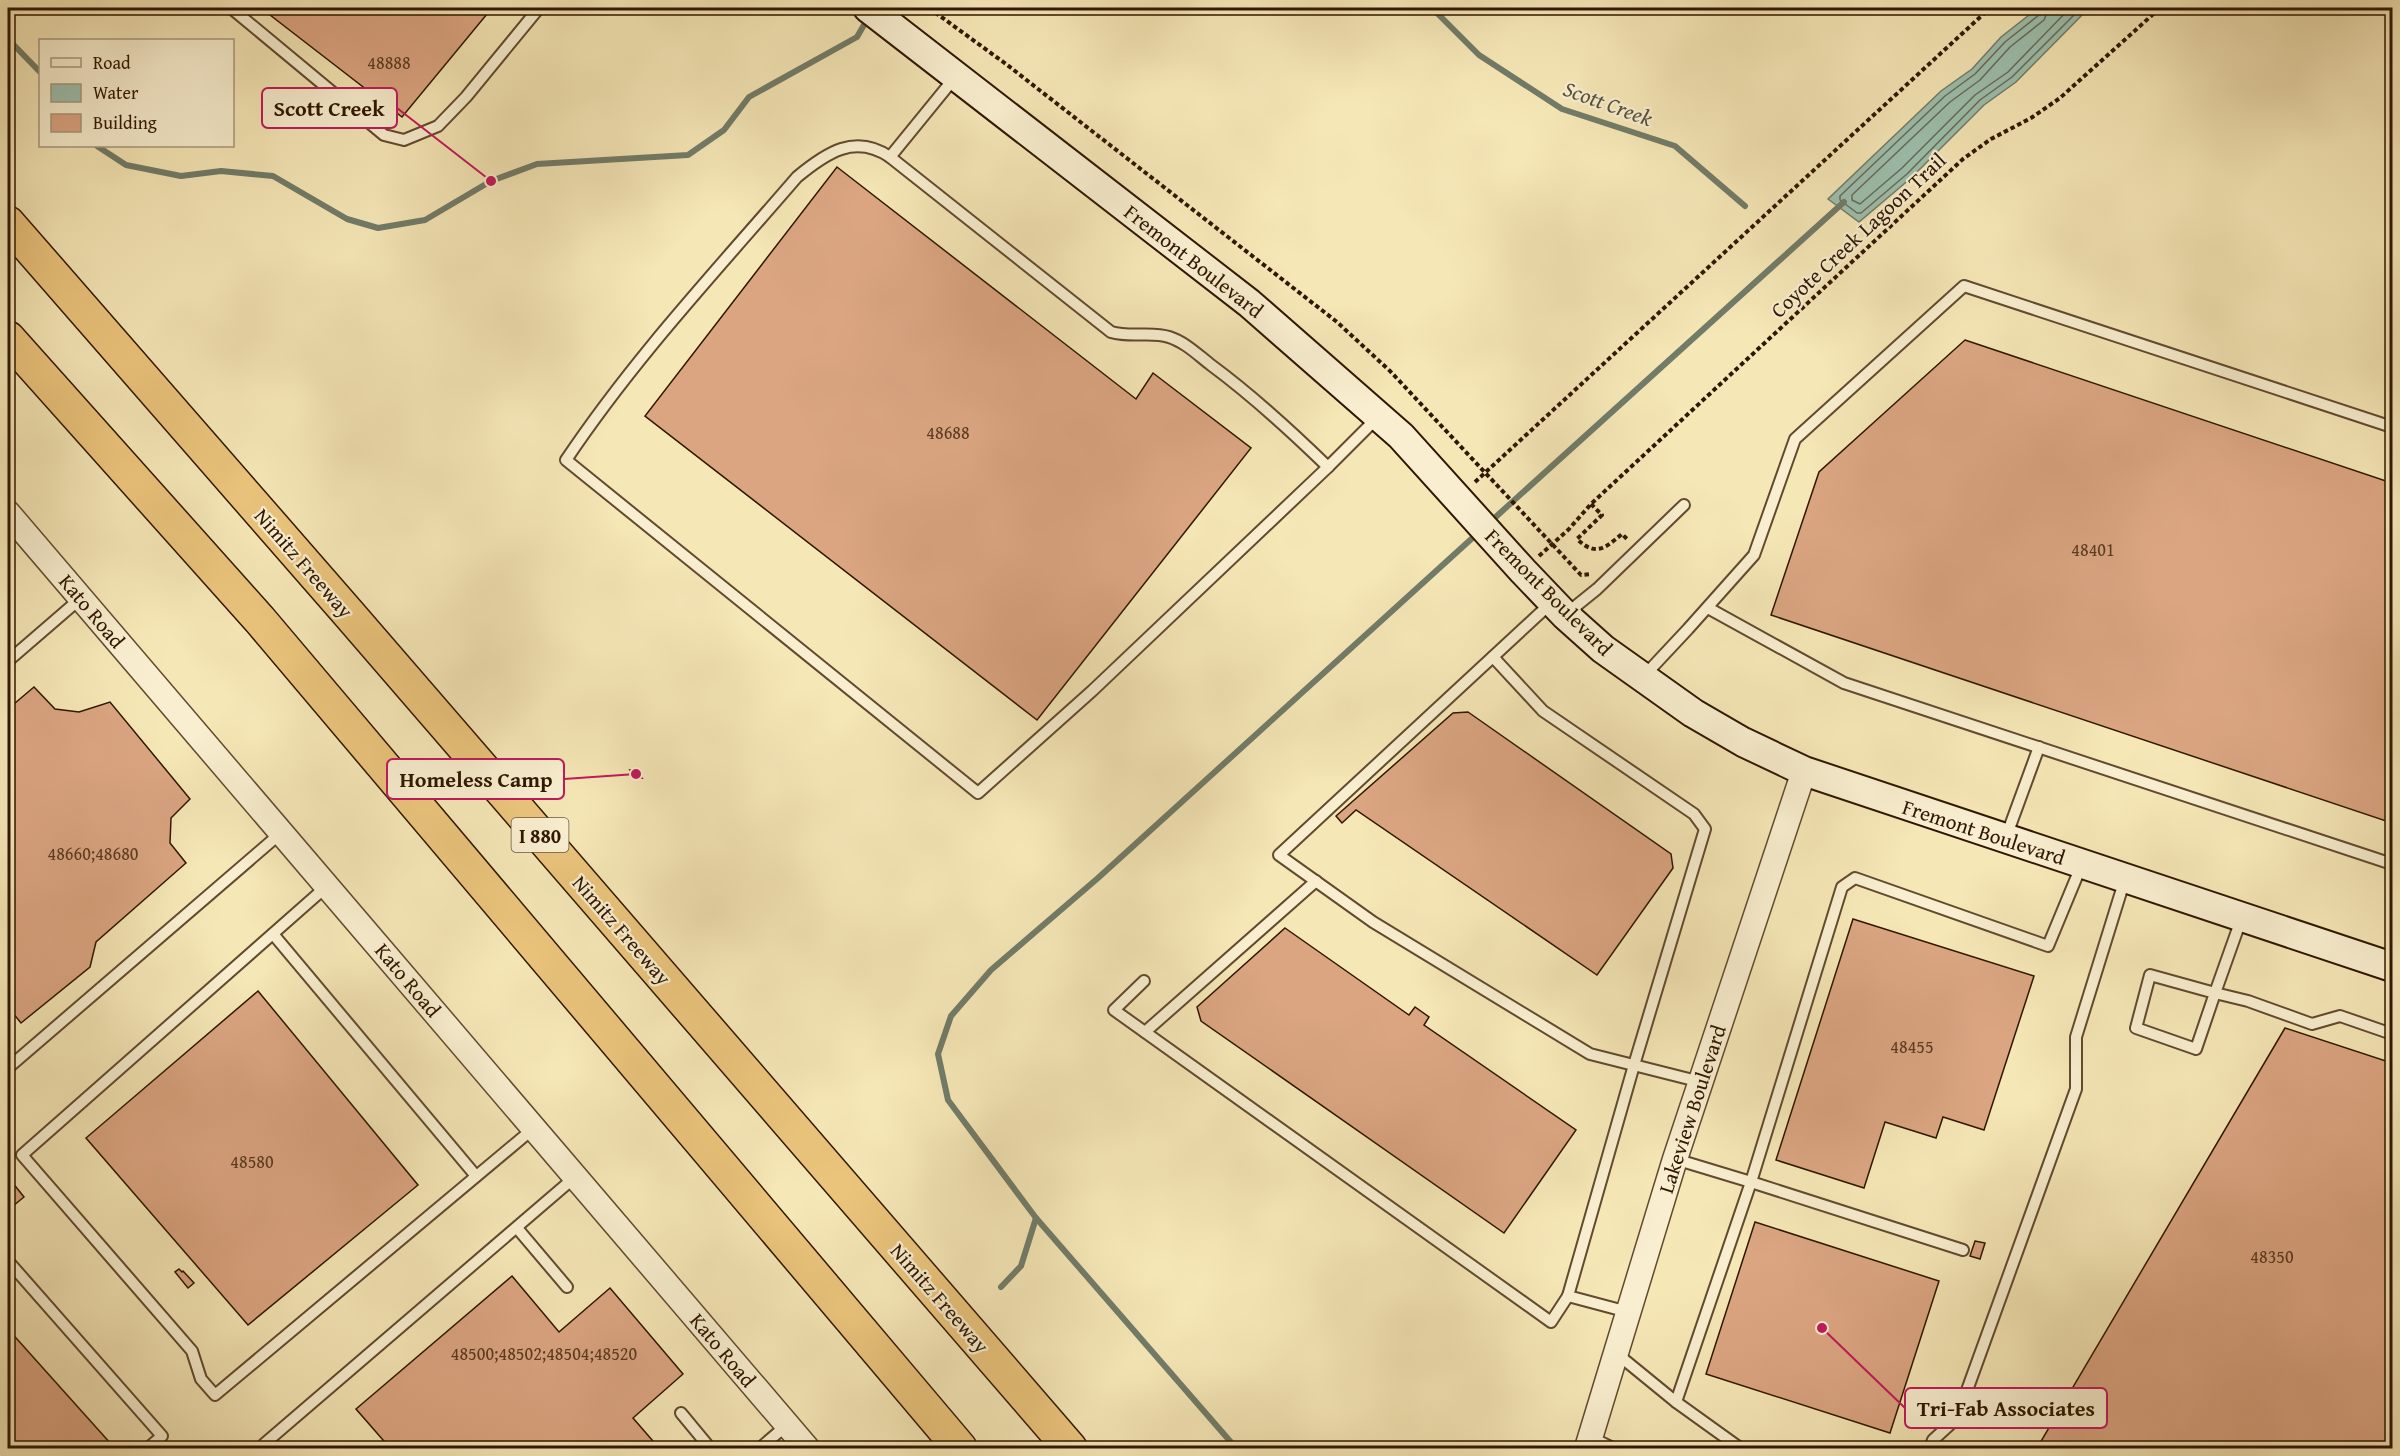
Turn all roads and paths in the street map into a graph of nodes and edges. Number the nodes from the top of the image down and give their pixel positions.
1 (231, 8) edge
2 (539, 8) edge
3 (868, 8) edge
4 (929, 8) edge
5 (1990, 8) edge
6 (2160, 8) edge
7 (956, 76) junction
8 (890, 157) junction
9 (8, 223) edge
10 (8, 338) edge
11 (1378, 417) junction
12 (2392, 427) edge
13 (1328, 467) junction
14 (1485, 473) junction
15 (1456, 499) junction
16 (1591, 504) junction
17 (1684, 505) dead end
18 (8, 513) edge
19 (1551, 545) junction
20 (1621, 548) dead end
21 (1598, 567) dead end
22 (1544, 592) junction
23 (82, 598) junction
24 (1708, 608) junction
25 (1493, 657) junction
26 (8, 661) edge
27 (1641, 678) junction
28 (2039, 747) junction
29 (1804, 771) junction
30 (282, 832) junction
31 (2006, 839) junction
32 (2082, 864) junction
33 (2392, 864) edge
34 (2125, 879) junction
35 (1316, 881) junction
36 (327, 886) junction
37 (2242, 917) junction
38 (273, 934) junction
39 (2392, 967) edge
40 (1144, 981) dead end
41 (2215, 993) junction
42 (1145, 1032) junction
43 (2392, 1034) edge
44 (1634, 1065) junction
45 (8, 1067) edge
46 (1701, 1082) junction
47 (534, 1128) junction
48 (1675, 1159) junction
49 (476, 1176) junction
50 (575, 1177) junction
51 (1751, 1182) junction
52 (517, 1227) junction
53 (1963, 1250) dead end
54 (8, 1261) edge
55 (567, 1287) dead end
56 (1569, 1296) junction
57 (1628, 1312) junction
58 (1616, 1353) junction
59 (1676, 1402) junction
60 (681, 1413) dead end
61 (787, 1425) junction
62 (1588, 1443) edge
63 (148, 1449) edge
64 (268, 1449) edge
65 (710, 1449) edge
66 (760, 1449) edge
67 (807, 1449) edge
68 (960, 1449) edge
69 (1070, 1449) edge
70 (1612, 1449) edge
71 (1740, 1449) edge
72 (1930, 1449) edge

1 - 2 lane
3 - 7 main road, Fremont Boulevard
4 - 14 path
5 - 14 path
6 - 16 path, Coyote Creek Lagoon Trail
7 - 8 lane
7 - 11 main road, Fremont Boulevard
8 - 13 lane
8 - 13 lane
9 - 69 highway, Nimitz Freeway / I 880
10 - 68 highway
11 - 13 lane
11 - 15 main road, Fremont Boulevard
12 - 24 lane
14 - 15 path
14 - 19 path
15 - 22 main road, Fremont Boulevard
16 - 19 path, Coyote Creek Lagoon Trail
16 - 20 path
17 - 22 lane
18 - 23 street, Kato Road
19 - 21 path
19 - 22 path, Coyote Creek Lagoon Trail
22 - 25 lane
22 - 27 main road, Fremont Boulevard
23 - 26 lane
23 - 30 street, Kato Road
24 - 27 lane
24 - 28 lane
25 - 35 lane
25 - 44 lane
27 - 29 main road, Fremont Boulevard
28 - 31 lane
28 - 33 lane
29 - 31 main road, Fremont Boulevard
29 - 46 street, Lakeview Boulevard
30 - 36 street, Kato Road
30 - 45 lane
31 - 32 main road, Fremont Boulevard
32 - 34 main road, Fremont Boulevard
32 - 51 lane
34 - 37 main road, Fremont Boulevard
34 - 72 lane
35 - 42 lane
35 - 44 lane
36 - 38 lane
36 - 47 street, Kato Road
37 - 39 main road, Fremont Boulevard
37 - 41 lane
38 - 49 lane
38 - 49 lane
40 - 42 lane
41 - 41 lane
41 - 43 lane
42 - 56 lane
44 - 46 lane
44 - 56 lane
46 - 48 street, Lakeview Boulevard
47 - 49 lane
47 - 50 street, Kato Road
48 - 51 lane
48 - 57 street, Lakeview Boulevard
50 - 52 lane
50 - 61 street, Kato Road
51 - 53 lane
51 - 59 lane
52 - 55 lane
52 - 64 lane
54 - 63 lane
56 - 57 lane
57 - 58 street, Lakeview Boulevard
58 - 59 lane
58 - 62 street, Lakeview Boulevard
59 - 71 lane
60 - 65 lane
61 - 66 lane
61 - 67 street, Kato Road
62 - 70 lane

